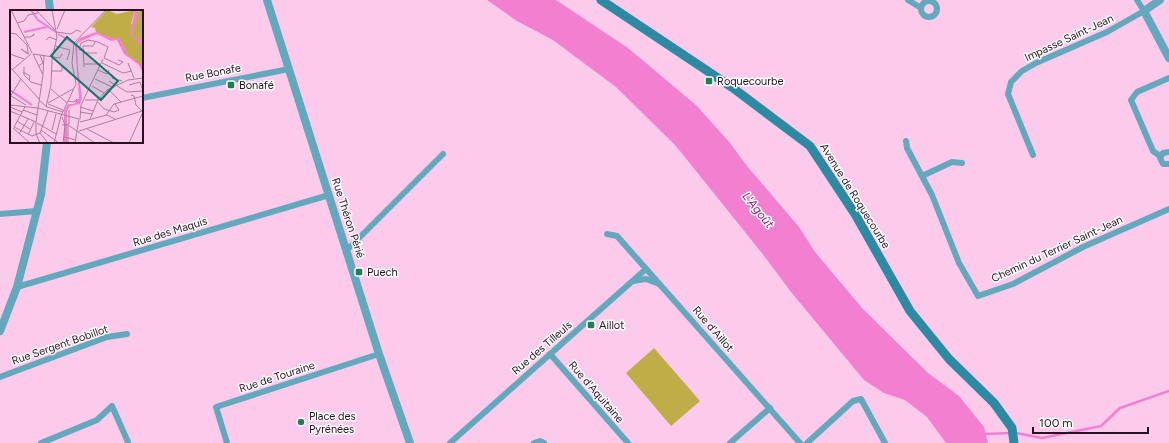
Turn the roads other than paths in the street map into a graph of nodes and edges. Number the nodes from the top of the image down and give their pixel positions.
1 (49, 0) edge
2 (267, 0) edge
3 (600, 0) edge
4 (908, 0) edge
5 (1137, 0) edge
6 (1160, 0) edge
7 (921, 8) dead end
8 (50, 10) edge
9 (1144, 12) junction
10 (1169, 58) edge
11 (289, 69) junction
12 (1169, 78) edge
13 (143, 98) edge
14 (906, 141) dead end
15 (47, 143) edge
16 (1169, 152) edge
17 (443, 154) dead end
18 (1033, 155) dead end
19 (1160, 156) junction
20 (962, 162) dead end
21 (1169, 164) edge
22 (922, 176) junction
23 (329, 195) junction
24 (1169, 209) edge
25 (37, 211) junction
26 (0, 214) edge
27 (607, 234) dead end
28 (348, 250) junction
29 (646, 268) junction
30 (633, 281) junction
31 (661, 285) junction
32 (17, 287) junction
33 (0, 331) edge
34 (127, 334) dead end
35 (380, 354) junction
36 (550, 354) junction
37 (0, 376) edge
38 (770, 408) junction
39 (1013, 436) edge
40 (128, 442) dead end
41 (41, 443) edge
42 (227, 443) edge
43 (410, 443) edge
44 (450, 443) edge
45 (534, 443) edge
46 (544, 443) edge
47 (628, 443) edge
48 (730, 443) edge
49 (800, 443) edge
50 (807, 443) edge
51 (885, 443) edge

1 - 8 street
2 - 11 street, Rue Théron Périé
3 - 39 main road, Avenue de Roquecourbe
4 - 7 street
5 - 9 street
6 - 9 street
9 - 10 street
9 - 18 street, Impasse Saint-Jean
11 - 13 street, Rue Bonafe
11 - 23 street, Rue Théron Périé
12 - 19 street
14 - 22 street, Chemin du Terrier Saint-Jean
15 - 25 street
16 - 19 street
17 - 28 street
19 - 21 street
20 - 22 street
22 - 24 street, Chemin du Terrier Saint-Jean
23 - 28 street, Rue Théron Périé
23 - 32 street, Rue des Maquis
25 - 26 street
25 - 32 street
27 - 29 street, Rue d'Aillot
28 - 35 street, Rue Théron Périé
29 - 30 street, Rue des Tilleuls
29 - 31 street, Rue d'Aillot
30 - 31 street
30 - 36 street, Rue des Tilleuls
31 - 38 street, Rue d'Aillot
32 - 33 street
34 - 37 street, Rue Sergent Bobillot
35 - 42 street, Rue de Touraine
35 - 43 street, Rue Théron Périé
36 - 44 street, Rue des Tilleuls
36 - 47 street, Rue d'Aquitaine
38 - 48 street
38 - 49 street, Rue d'Aillot
40 - 41 street
45 - 46 street
50 - 51 street

